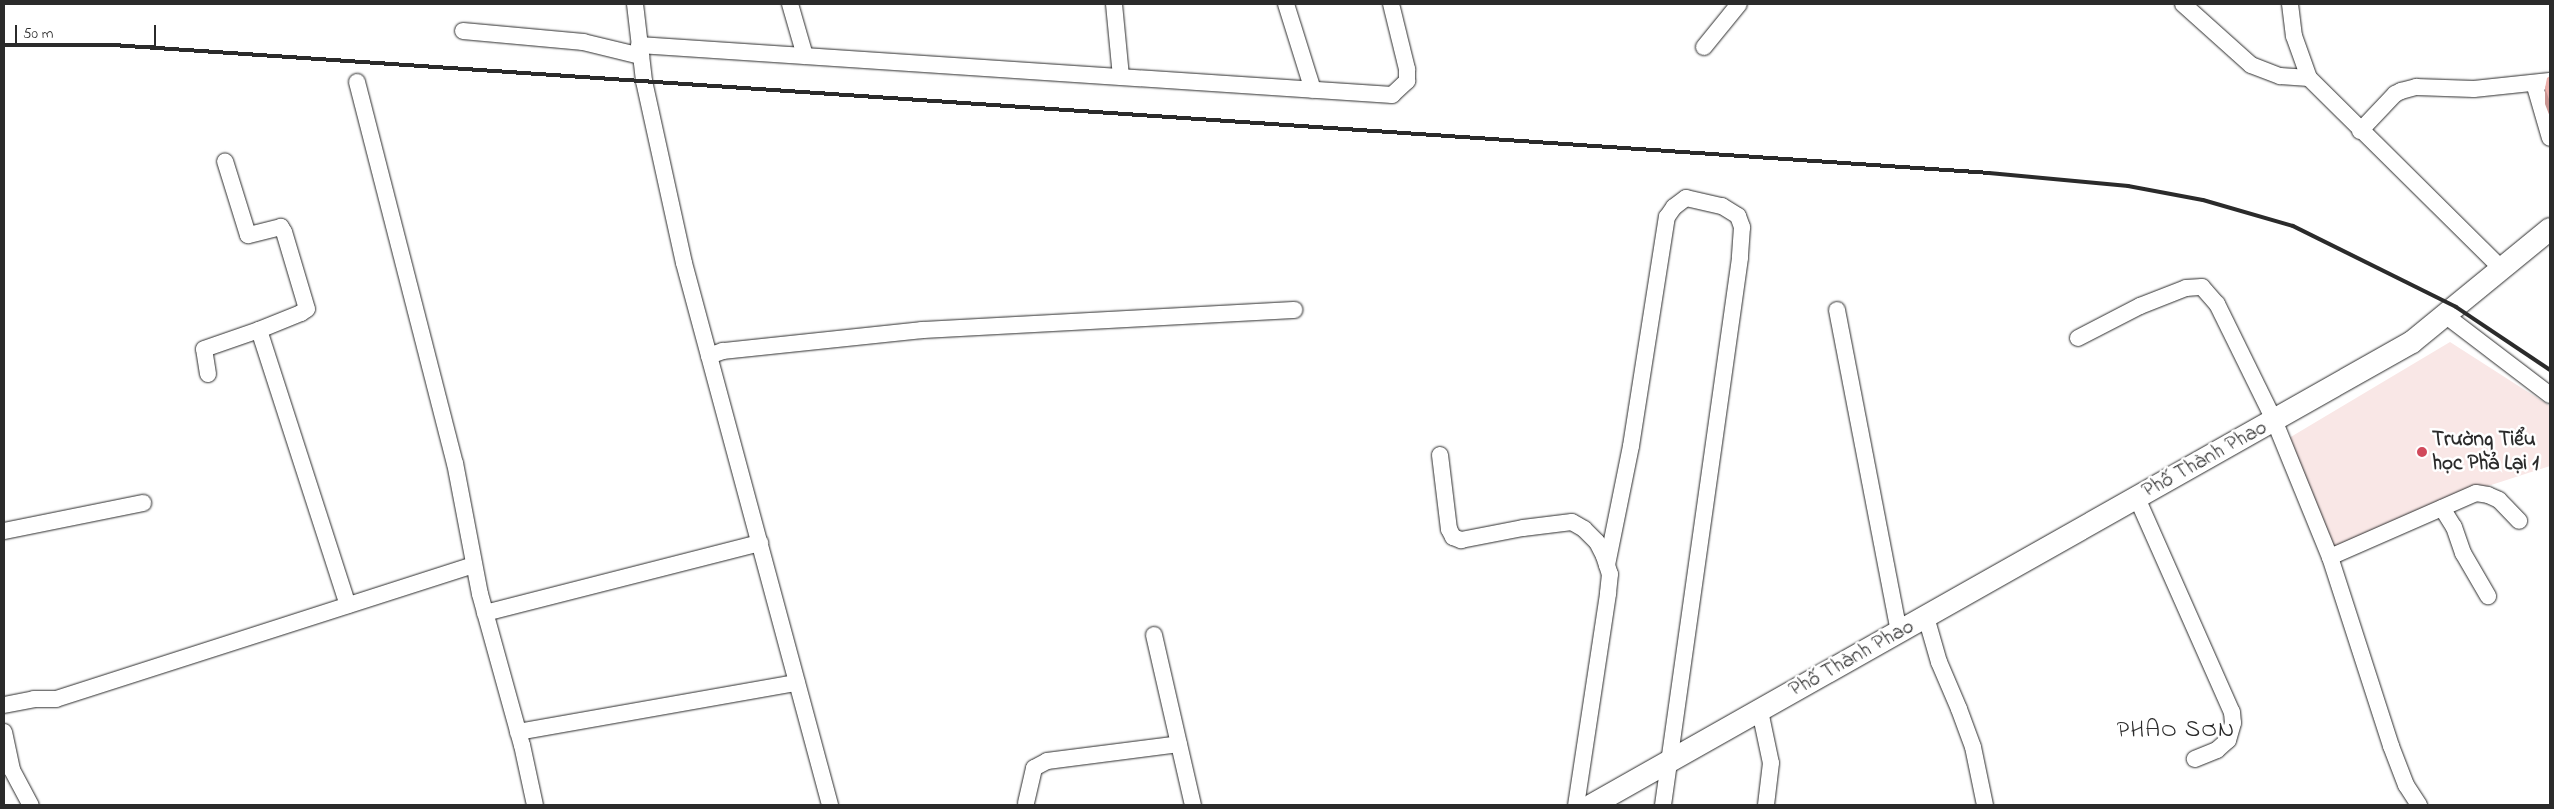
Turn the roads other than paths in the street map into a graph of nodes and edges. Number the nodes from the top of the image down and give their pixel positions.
1 (634, 4) edge
2 (790, 4) edge
3 (1114, 4) edge
4 (1286, 4) edge
5 (1391, 4) edge
6 (1739, 4) edge
7 (2183, 4) edge
8 (2290, 4) edge
9 (463, 31) dead end
10 (1704, 47) dead end
11 (640, 50) junction
12 (805, 56) junction
13 (1121, 77) junction
14 (2309, 78) junction
15 (357, 82) dead end
16 (2542, 82) edge
17 (1313, 90) junction
18 (2360, 131) junction
19 (2550, 138) edge
20 (225, 162) dead end
21 (2550, 229) edge
22 (2502, 268) junction
23 (1294, 310) dead end
24 (1837, 310) dead end
25 (2445, 316) junction
26 (259, 330) junction
27 (2078, 338) dead end
28 (709, 356) junction
29 (208, 374) dead end
30 (2550, 395) edge
31 (2274, 420) junction
32 (1440, 455) dead end
33 (2137, 498) junction
34 (142, 503) dead end
35 (2442, 508) junction
36 (2519, 521) dead end
37 (4, 530) edge
38 (760, 543) junction
39 (2330, 557) junction
40 (474, 565) junction
41 (1607, 565) junction
42 (2488, 596) dead end
43 (348, 605) junction
44 (485, 613) junction
45 (1926, 617) junction
46 (1899, 632) junction
47 (1154, 635) dead end
48 (797, 683) junction
49 (4, 704) edge
50 (1760, 711) junction
51 (4, 732) edge
52 (518, 732) junction
53 (1179, 744) junction
54 (2195, 759) dead end
55 (1663, 765) junction
56 (2412, 802) edge
57 (1026, 803) dead end
58 (31, 805) edge
59 (535, 805) edge
60 (830, 805) edge
61 (1193, 805) edge
62 (1576, 805) edge
63 (1592, 805) edge
64 (1663, 805) edge
65 (1766, 805) edge
66 (1986, 805) edge

1 - 11 street
2 - 12 street
3 - 13 street
4 - 17 street
5 - 17 street
6 - 10 street
7 - 14 street
8 - 14 street
9 - 11 street
11 - 12 street
11 - 28 street
12 - 13 street
13 - 17 street
14 - 18 street
15 - 40 street
16 - 18 street
16 - 19 street
18 - 22 street
20 - 26 street
21 - 22 street, Phố Thành Phao
22 - 25 street, Phố Thành Phao
23 - 28 street
24 - 46 street
25 - 30 street
25 - 31 street, Phố Thành Phao
26 - 29 street
26 - 43 street
27 - 31 street
28 - 38 street
31 - 33 street, Phố Thành Phao
31 - 39 street
32 - 41 street
33 - 45 street, Phố Thành Phao
33 - 54 street
34 - 37 street
35 - 36 street
35 - 39 street
35 - 42 street
38 - 44 street
38 - 48 street
39 - 56 street
40 - 43 street
40 - 44 street
41 - 55 street
41 - 62 street
43 - 49 street
44 - 52 street
45 - 46 street, Phố Thành Phao
45 - 66 street
46 - 50 street, Phố Thành Phao
47 - 53 street
48 - 52 street
48 - 60 street
50 - 55 street, Phố Thành Phao
50 - 65 street
51 - 58 street
52 - 59 street
53 - 57 street
53 - 61 street
55 - 63 street, Phố Thành Phao
55 - 64 street

